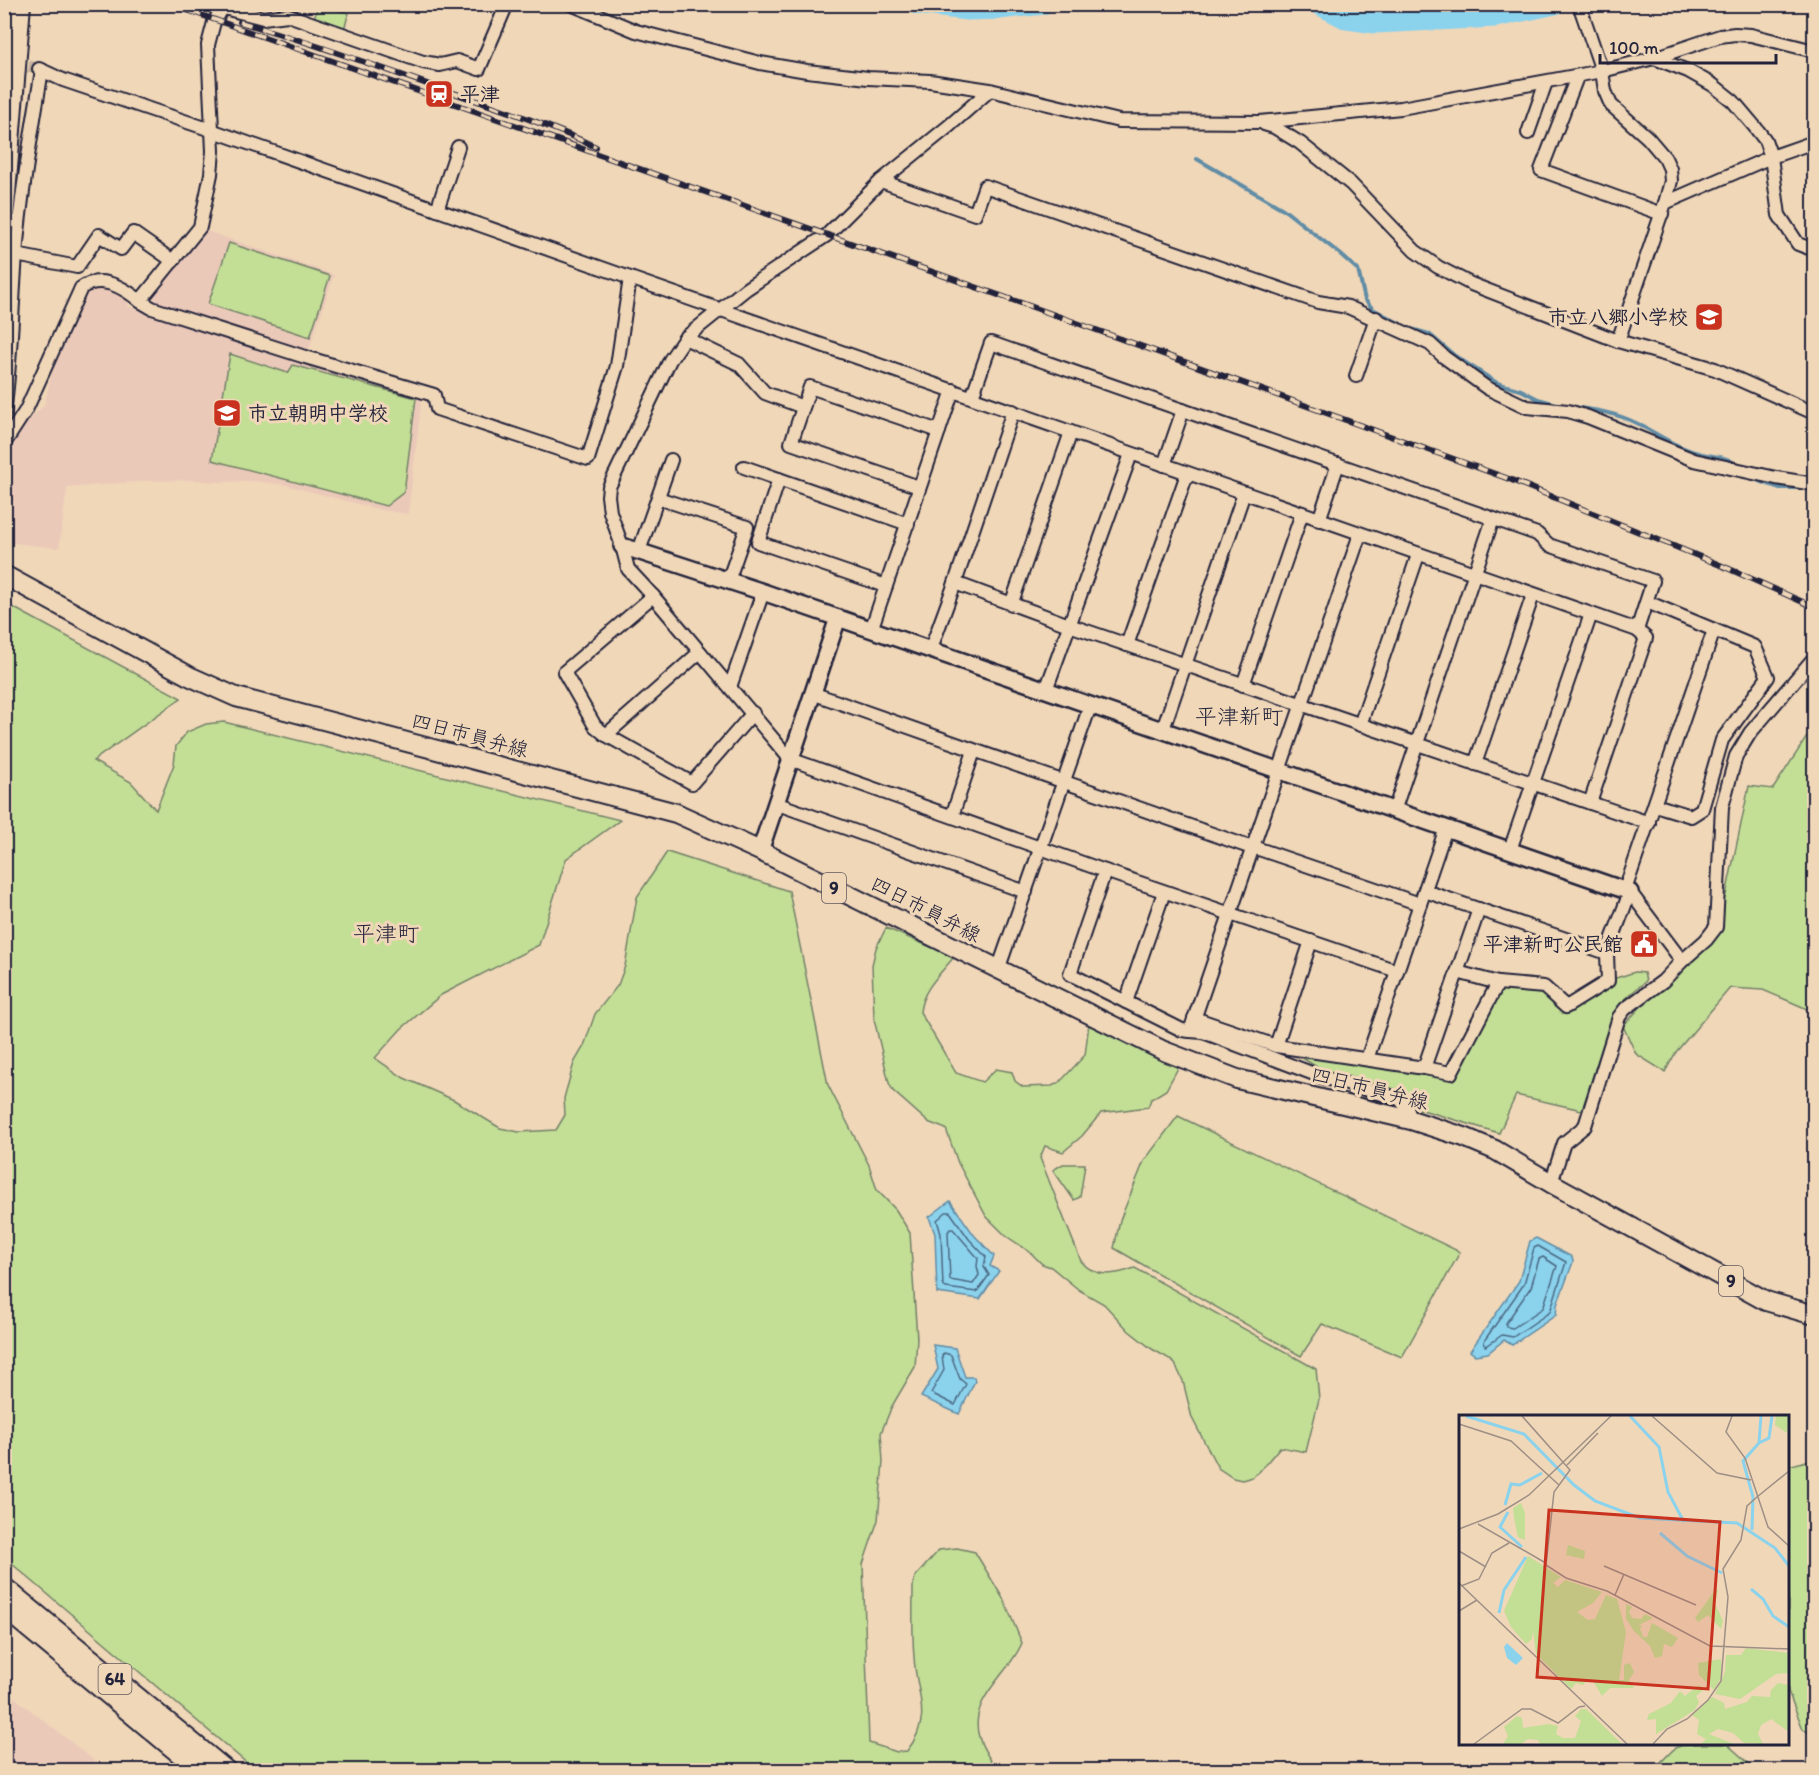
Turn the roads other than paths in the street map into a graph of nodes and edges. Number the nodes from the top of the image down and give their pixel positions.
1 (21, 4) edge
2 (208, 4) edge
3 (507, 4) edge
4 (571, 4) edge
5 (1579, 4) edge
6 (224, 7) edge
7 (1815, 51) edge
8 (1654, 58) junction
9 (1602, 72) junction
10 (1577, 77) junction
11 (1546, 82) junction
12 (990, 90) junction
13 (1260, 122) junction
14 (211, 130) junction
15 (1528, 133) dead end
16 (1815, 142) edge
17 (458, 147) dead end
18 (1771, 157) junction
19 (880, 181) junction
20 (1664, 209) junction
21 (437, 210) junction
22 (4, 219) edge
23 (1815, 249) edge
24 (16, 255) junction
25 (173, 261) junction
26 (630, 278) junction
27 (140, 301) junction
28 (723, 309) junction
29 (1376, 318) junction
30 (686, 338) junction
31 (1618, 341) junction
32 (1356, 376) dead end
33 (953, 390) junction
34 (972, 397) junction
35 (803, 407) junction
36 (1183, 410) junction
37 (1012, 411) junction
38 (1815, 413) edge
39 (4, 414) edge
40 (939, 430) junction
41 (1071, 432) junction
42 (4, 444) edge
43 (1131, 454) junction
44 (671, 460) dead end
45 (1338, 464) junction
46 (1164, 465) junction
47 (744, 467) dead end
48 (1187, 474) junction
49 (780, 478) junction
50 (1815, 484) edge
51 (919, 488) junction
52 (1244, 493) junction
53 (658, 498) junction
54 (1302, 513) junction
55 (1493, 519) junction
56 (1319, 520) junction
57 (908, 524) junction
58 (1360, 534) junction
59 (622, 546) junction
60 (639, 551) junction
61 (1418, 555) junction
62 (1475, 574) junction
63 (4, 575) edge
64 (728, 581) junction
65 (955, 583) junction
66 (886, 586) junction
67 (763, 592) junction
68 (1533, 595) junction
69 (653, 596) junction
70 (1012, 602) junction
71 (1647, 602) junction
72 (1591, 614) junction
73 (838, 618) junction
74 (1069, 625) junction
75 (871, 630) junction
76 (1637, 630) junction
77 (1714, 630) junction
78 (1127, 645) junction
79 (930, 651) junction
80 (700, 652) junction
81 (1815, 658) edge
82 (1185, 665) junction
83 (1243, 685) junction
84 (730, 687) junction
85 (1046, 690) junction
86 (812, 693) junction
87 (1301, 704) junction
88 (1090, 705) junction
89 (753, 712) junction
90 (1360, 725) junction
91 (1162, 732) junction
92 (606, 735) junction
93 (1418, 744) junction
94 (974, 751) junction
95 (790, 759) junction
96 (1475, 764) junction
97 (1279, 771) junction
98 (1064, 783) junction
99 (1533, 784) junction
100 (775, 803) junction
101 (1590, 803) junction
102 (1655, 805) junction
103 (1394, 811) junction
104 (952, 816) junction
105 (1648, 823) junction
106 (1446, 828) junction
107 (1041, 848) junction
108 (1253, 848) junction
109 (1510, 850) junction
110 (760, 851) junction
111 (1105, 871) junction
112 (1425, 891) junction
113 (1627, 891) junction
114 (1026, 892) junction
115 (1164, 892) junction
116 (1420, 904) junction
117 (1479, 909) junction
118 (1230, 913) junction
119 (1311, 941) junction
120 (1607, 953) junction
121 (1682, 961) junction
122 (998, 970) junction
123 (1397, 971) junction
124 (1457, 972) junction
125 (1498, 983) junction
126 (1126, 1002) junction
127 (1194, 1018) junction
128 (1190, 1030) junction
129 (1276, 1046) junction
130 (1367, 1059) junction
131 (1424, 1068) junction
132 (1411, 1120) junction
133 (1551, 1183) junction
134 (1815, 1315) edge
135 (4, 1587) edge
136 (4, 1608) edge
137 (199, 1770) edge
138 (226, 1770) edge

1 - 22 main road
2 - 6 street
3 - 6 street
4 - 12 street
5 - 9 street
6 - 14 street
7 - 8 street
8 - 9 street
8 - 18 street
9 - 10 street
9 - 20 street
10 - 11 street
10 - 20 street
11 - 13 street
11 - 15 street
12 - 13 street
12 - 19 street
13 - 31 street
14 - 21 street
14 - 24 street
14 - 25 street
16 - 18 street
17 - 21 street
18 - 20 street
18 - 23 street
19 - 28 street
19 - 29 street
20 - 31 street
21 - 26 street
24 - 25 street
24 - 39 street
25 - 27 street
26 - 27 street
26 - 28 street
27 - 42 street
28 - 30 street
28 - 33 street
29 - 32 street
29 - 50 street
30 - 35 street
30 - 59 street
31 - 38 street
33 - 34 street
33 - 40 street
34 - 36 street
34 - 37 street
35 - 40 street
35 - 51 street
36 - 45 street
36 - 46 street
37 - 41 street
37 - 65 street
40 - 51 street
41 - 43 street
41 - 70 street
43 - 46 street
43 - 74 street
44 - 53 street
45 - 55 street
45 - 56 street
46 - 48 street
47 - 49 street
48 - 52 street
48 - 78 street
49 - 57 street
49 - 66 street
51 - 57 street
52 - 54 street
52 - 82 street
53 - 60 street
53 - 64 street
54 - 56 street
54 - 83 street
55 - 62 street
55 - 71 street
56 - 58 street
57 - 66 street
58 - 61 street
58 - 87 street
59 - 60 street
59 - 69 street
60 - 64 street
61 - 62 street
61 - 90 street
62 - 68 street
62 - 93 street
63 - 110 main road, 四日市員弁線 / 9
64 - 67 street
65 - 70 street
65 - 79 street
66 - 75 street
67 - 73 street
67 - 84 street
68 - 72 street
68 - 96 street
69 - 80 street
69 - 92 street
70 - 74 street
71 - 76 street
71 - 77 street
72 - 76 street
72 - 99 street
73 - 75 street
73 - 86 street
74 - 78 street
74 - 85 street
75 - 79 street
76 - 101 street
77 - 102 street
77 - 102 street
78 - 82 street
79 - 85 street
80 - 84 street
80 - 92 street
81 - 121 street
82 - 83 street
82 - 91 street
83 - 87 street
84 - 89 street
85 - 88 street
86 - 94 street
86 - 95 street
87 - 90 street
87 - 97 street
88 - 91 street
88 - 98 street
89 - 92 street
89 - 95 street
90 - 93 street
91 - 97 street
93 - 96 street
93 - 103 street
94 - 98 street
94 - 104 street
95 - 100 street
95 - 104 street
96 - 99 street
97 - 103 street
97 - 108 street
98 - 107 street
98 - 108 street
99 - 101 street
99 - 109 street
100 - 110 street
100 - 114 street
101 - 105 street
102 - 105 street
103 - 106 street
104 - 107 street
105 - 113 street
106 - 109 street
106 - 112 street
107 - 111 street
107 - 114 street
108 - 116 street
108 - 118 street
109 - 113 street
110 - 122 main road, 四日市員弁線 / 9
111 - 115 street
111 - 126 street
112 - 116 street
112 - 117 street
113 - 120 street
113 - 121 street
114 - 122 street
115 - 118 street
115 - 126 street
116 - 123 street
117 - 120 street
117 - 124 street
118 - 119 street
118 - 127 street
119 - 123 street
119 - 129 street
120 - 125 street
121 - 133 street
122 - 132 main road, 四日市員弁線 / 9
123 - 130 street
124 - 125 street
124 - 131 street
125 - 131 street
126 - 128 street
127 - 128 street
127 - 129 street
128 - 132 street
129 - 130 street
130 - 131 street
132 - 133 main road, 四日市員弁線 / 9
133 - 134 main road, 四日市員弁線 / 9
135 - 138 main road, 64
136 - 137 main road, 64

